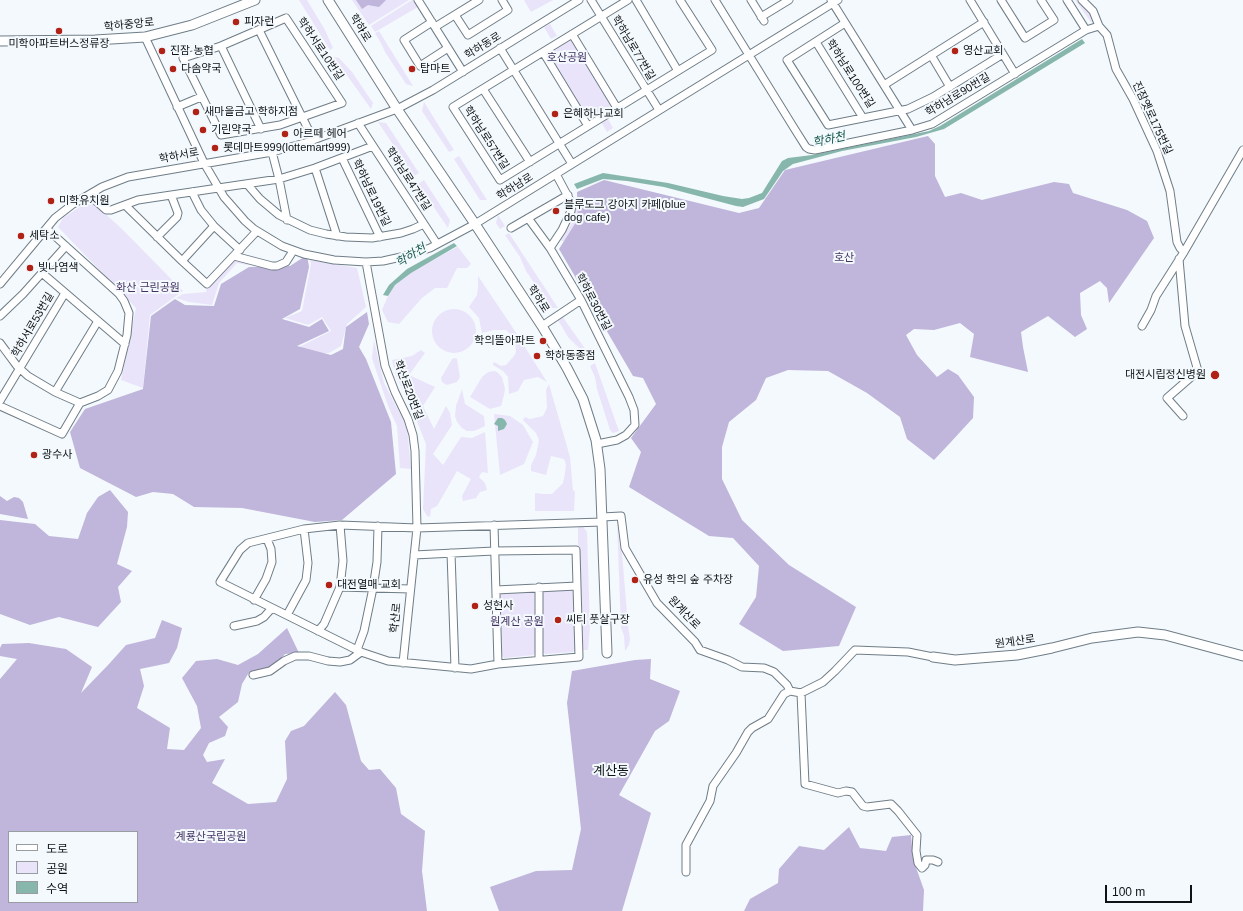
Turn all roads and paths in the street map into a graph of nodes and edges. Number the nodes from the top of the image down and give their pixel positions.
1 (255, 0) edge
2 (328, 0) edge
3 (418, 0) edge
4 (479, 0) edge
5 (502, 0) edge
6 (579, 0) edge
7 (591, 0) edge
8 (628, 0) edge
9 (636, 0) edge
10 (680, 0) edge
11 (715, 0) edge
12 (751, 0) edge
13 (789, 0) edge
14 (970, 0) edge
15 (1001, 0) edge
16 (1042, 0) edge
17 (1067, 0) edge
18 (1082, 0) edge
19 (834, 1) edge
20 (455, 15) junction
21 (601, 16) junction
22 (984, 22) junction
23 (845, 23) junction
24 (434, 25) junction
25 (1099, 26) junction
26 (259, 30) junction
27 (1086, 30) junction
28 (572, 34) junction
29 (146, 37) junction
30 (0, 40) edge
31 (816, 42) junction
32 (221, 46) junction
33 (448, 48) junction
34 (500, 48) junction
35 (543, 52) junction
36 (749, 54) junction
37 (1003, 54) junction
38 (931, 55) junction
39 (514, 70) junction
40 (678, 71) junction
41 (463, 72) junction
42 (1015, 74) junction
43 (884, 85) junction
44 (950, 87) junction
45 (483, 89) junction
46 (646, 90) junction
47 (201, 97) junction
48 (177, 107) junction
49 (453, 107) joint
50 (617, 108) junction
51 (397, 109) junction
52 (659, 110) junction
53 (900, 111) junction
54 (302, 118) junction
55 (863, 118) junction
56 (358, 123) junction
57 (588, 126) junction
58 (261, 129) junction
59 (912, 130) junction
60 (313, 140) junction
61 (559, 144) junction
62 (373, 146) junction
63 (1243, 150) edge
64 (272, 152) junction
65 (342, 158) junction
66 (530, 162) junction
67 (204, 163) junction
68 (572, 164) junction
69 (315, 168) junction
70 (556, 174) junction
71 (279, 179) junction
72 (500, 180) joint
73 (247, 184) junction
74 (219, 189) junction
75 (192, 192) junction
76 (89, 195) junction
77 (171, 195) junction
78 (568, 195) junction
79 (125, 205) junction
80 (528, 218) junction
81 (287, 220) junction
82 (424, 224) junction
83 (475, 224) junction
84 (214, 226) junction
85 (511, 228) dead end
86 (47, 229) junction
87 (257, 231) junction
88 (337, 236) junction
89 (157, 237) junction
90 (380, 237) junction
91 (437, 244) junction
92 (66, 246) junction
93 (550, 248) junction
94 (240, 250) junction
95 (293, 251) junction
96 (1184, 252) junction
97 (234, 256) junction
98 (1179, 259) junction
99 (182, 261) junction
100 (366, 262) junction
101 (42, 273) junction
102 (0, 284) edge
103 (65, 293) junction
104 (581, 300) junction
105 (0, 316) edge
106 (98, 321) junction
107 (542, 326) junction
108 (1142, 326) dead end
109 (0, 343) edge
110 (125, 344) junction
111 (20, 369) junction
112 (55, 392) junction
113 (0, 401) edge
114 (80, 403) junction
115 (0, 406) edge
116 (1183, 416) dead end
117 (597, 444) junction
118 (602, 519) junction
119 (340, 525) junction
120 (494, 525) junction
121 (378, 526) junction
122 (417, 528) junction
123 (304, 530) junction
124 (267, 539) junction
125 (494, 551) junction
126 (451, 553) junction
127 (414, 555) junction
128 (577, 586) junction
129 (340, 587) junction
130 (373, 588) junction
131 (539, 588) junction
132 (410, 590) junction
133 (496, 590) junction
134 (254, 600) junction
135 (272, 608) junction
136 (287, 615) junction
137 (234, 626) dead end
138 (318, 631) junction
139 (359, 651) junction
140 (607, 653) dead end
141 (1243, 656) edge
142 (933, 657) joint
143 (539, 660) junction
144 (403, 663) junction
145 (498, 664) junction
146 (455, 668) junction
147 (253, 675) dead end
148 (790, 691) junction
149 (801, 693) junction
150 (938, 862) dead end
151 (686, 872) dead end

1 - 29 street, 학하중앙로
2 - 51 street, 학하로
3 - 24 street
4 - 20 street
5 - 20 street
6 - 34 street, 학하동로
7 - 21 street, 학하남로77번길
8 - 21 street, 학하남로77번길
9 - 40 street
10 - 40 street, 학하남로77번길
11 - 36 street
12 - 13 street
14 - 22 street
15 - 16 street
17 - 27 street
18 - 25 street, 진잠옛로175번길
19 - 23 street, 학하남로100번길
19 - 36 street, 학하남로
20 - 24 street
21 - 28 street, 학하남로77번길
21 - 46 street, 학하남로77번길
22 - 37 street
22 - 38 street, 학하남로100번길
23 - 31 street, 학하남로100번길
23 - 43 street, 학하남로100번길
24 - 33 street
24 - 33 street
25 - 27 street, 학하남로90번길
25 - 96 street, 진잠옛로175번길
26 - 32 street
26 - 54 street
26 - 54 street, 학하서로10번길
27 - 42 street, 학하남로90번길
28 - 35 street, 학하남로77번길
28 - 50 street
29 - 30 street, 학하중앙로
29 - 48 street, 학하남로
31 - 55 street, 학하남로100번길
31 - 55 street
32 - 47 street
32 - 58 street
33 - 41 street
34 - 39 street
34 - 41 street, 학하동로
35 - 39 street, 학하남로77번길
35 - 57 street
36 - 52 street, 학하남로
36 - 59 street, 학하남로90번길
37 - 42 street
37 - 44 street, 학하남로100번길
38 - 43 street, 학하남로100번길
38 - 44 street
39 - 45 street, 학하남로77번길
39 - 61 street
40 - 46 street, 학하남로77번길
41 - 51 street, 학하동로
42 - 59 street, 학하남로90번길
43 - 53 street, 학하남로100번길
44 - 53 street, 학하남로100번길
45 - 49 street, 학하남로77번길
45 - 66 street
46 - 50 street, 학하남로77번길
46 - 52 street, 학하남로77번길
47 - 48 street
47 - 58 street
48 - 67 street, 학하남로
49 - 72 street, 학하남로57번길
50 - 57 street, 학하남로77번길
51 - 56 street, 학하서로
51 - 83 street, 학하로
52 - 68 street, 학하남로
53 - 55 street, 학하남로100번길
53 - 59 street, 학하남로100번길
54 - 58 street
54 - 60 street
56 - 60 street, 학하서로
56 - 62 street, 학하남로47번길
57 - 61 street, 학하남로77번길
60 - 64 street, 학하서로
61 - 66 street, 학하남로77번길
61 - 68 street
62 - 65 street, 학하남로19번길
62 - 82 street, 학하남로47번길
63 - 96 street
64 - 67 street, 학하서로
64 - 71 street
65 - 69 street, 학하남로19번길
65 - 90 street, 학하남로19번길
66 - 72 street, 학하남로77번길
67 - 74 street, 학하남로
67 - 76 street, 학하서로
68 - 70 street, 학하남로
69 - 71 street, 학하남로19번길
69 - 88 street
70 - 78 street
70 - 83 street, 학하남로
71 - 73 street, 학하남로19번길
71 - 81 street
73 - 74 street, 학하남로19번길
73 - 81 street, 학하남로47번길
74 - 75 street, 학하남로19번길
74 - 87 street, 학하남로
75 - 77 street, 학하남로19번길
75 - 84 street
76 - 79 street, 학하남로19번길
76 - 86 street, 학하서로
77 - 79 street, 학하남로19번길
77 - 89 street
78 - 80 street
78 - 93 street
79 - 89 street
80 - 85 street
80 - 93 street, 학하로30번길
81 - 88 street, 학하남로47번길
82 - 90 street, 학하남로47번길
82 - 91 street
83 - 91 street, 학하남로
83 - 107 street, 학하로
84 - 94 street
84 - 99 street
86 - 92 street
86 - 102 street, 학하서로
87 - 94 street
87 - 95 street, 학하남로
88 - 90 street, 학하남로47번길
89 - 99 street
91 - 100 street, 학하남로
92 - 101 street, 학하서로53번길
92 - 110 street
93 - 104 street, 학하로30번길
94 - 97 street
95 - 97 street
95 - 100 street, 학하남로
96 - 98 street
97 - 99 street
98 - 108 street
98 - 116 street
100 - 122 street, 학산로20번길
101 - 103 street, 학하서로53번길
101 - 105 street, 학하서로53번길
103 - 106 street, 학하서로53번길
103 - 111 street, 학하서로53번길
104 - 107 street
104 - 117 street, 학하로30번길
106 - 110 street, 학하서로53번길
106 - 112 street
107 - 117 street, 학하로
109 - 111 street, 학하서로53번길
110 - 114 street
111 - 112 street, 학하서로53번길
111 - 113 street, 학하서로53번길
112 - 114 street, 학하서로53번길
114 - 115 street
117 - 118 street, 학하로
118 - 120 street
118 - 140 street, 학하로
118 - 148 street, 원계산로
119 - 121 street
119 - 123 street
119 - 129 street
120 - 122 street
120 - 125 street
121 - 122 street
121 - 130 street
122 - 127 street, 학산로
123 - 124 street
123 - 136 street
124 - 134 street
124 - 134 street
125 - 126 street
125 - 128 street
125 - 133 street
126 - 127 street
126 - 146 street
127 - 132 street, 학산로
128 - 131 street
128 - 143 street
129 - 130 street
129 - 138 street
130 - 132 street
130 - 139 street
131 - 133 street
131 - 143 street
132 - 144 street, 학산로
133 - 145 street
134 - 135 street
135 - 136 street
135 - 137 street
136 - 138 street
138 - 139 street
139 - 144 street
139 - 147 street
141 - 142 street, 원계산로
142 - 149 street, 원계산로
143 - 145 street
144 - 146 street
145 - 146 street
148 - 149 street
148 - 151 street
149 - 150 street

